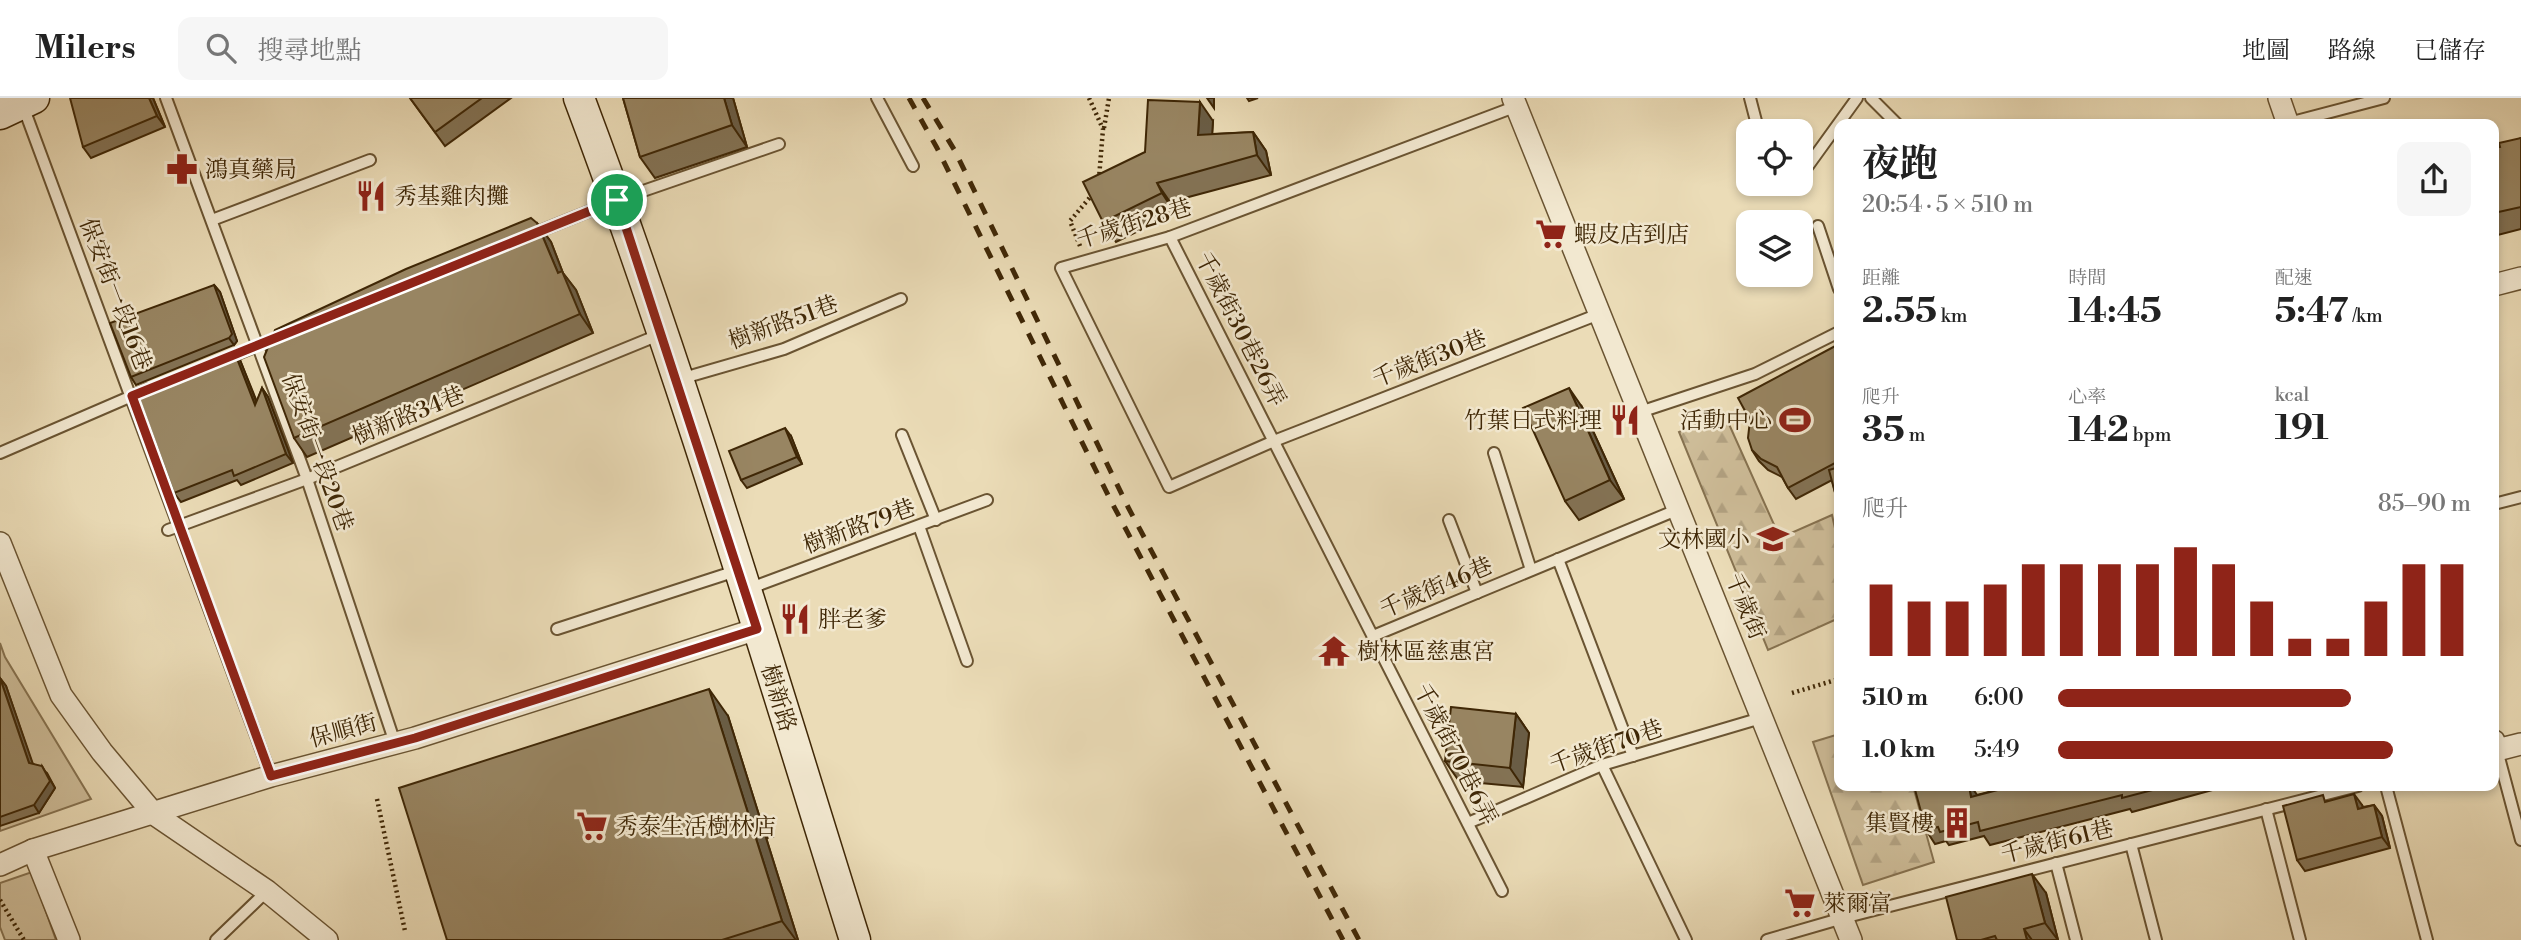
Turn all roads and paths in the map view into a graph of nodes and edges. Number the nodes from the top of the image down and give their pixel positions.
1 (166, 98) edge
2 (579, 98) edge
3 (877, 98) edge
4 (1089, 98) edge
5 (1109, 98) edge
6 (1750, 98) edge
7 (1857, 98) edge
8 (1871, 98) edge
9 (2279, 98) edge
10 (2384, 98) edge
11 (1515, 102) edge
12 (12, 108) edge
13 (1755, 119) edge
14 (1842, 119) edge
15 (1892, 119) edge
16 (2285, 119) edge
17 (2305, 119) edge
18 (1103, 129) junction
19 (1834, 130) edge
20 (779, 144) dead end
21 (1813, 159) edge
22 (370, 160) dead end
23 (913, 166) dead end
24 (617, 200) junction
25 (212, 220) junction
26 (1818, 226) dead end
27 (1170, 237) junction
28 (514, 242) edge
29 (1086, 261) junction
30 (1834, 274) edge
31 (2521, 278) edge
32 (2499, 284) edge
33 (901, 299) dead end
34 (1599, 314) junction
35 (296, 330) edge
36 (661, 334) junction
37 (1834, 334) edge
38 (258, 346) junction
39 (207, 366) edge
40 (676, 380) junction
41 (157, 386) edge
42 (132, 396) junction
43 (1640, 412) junction
44 (902, 435) dead end
45 (1274, 441) junction
46 (0, 453) edge
47 (1494, 453) dead end
48 (307, 479) junction
49 (2521, 497) edge
50 (987, 500) dead end
51 (2499, 503) edge
52 (1679, 509) junction
53 (936, 520) junction
54 (1449, 520) dead end
55 (181, 526) junction
56 (919, 526) junction
57 (168, 530) dead end
58 (0, 543) edge
59 (1558, 559) junction
60 (1531, 570) junction
61 (742, 580) junction
62 (1477, 593) junction
63 (557, 629) dead end
64 (757, 629) junction
65 (1373, 636) junction
66 (967, 661) dead end
67 (1834, 680) edge
68 (1792, 693) dead end
69 (1761, 718) junction
70 (396, 743) junction
71 (2521, 744) edge
72 (2499, 747) edge
73 (1633, 756) junction
74 (2499, 762) edge
75 (1602, 765) junction
76 (271, 776) junction
77 (2338, 791) edge
78 (2387, 791) edge
79 (376, 799) dead end
80 (2266, 809) junction
81 (154, 814) junction
82 (1468, 823) junction
83 (776, 835) dead end
84 (2521, 840) edge
85 (753, 841) edge
86 (2131, 844) junction
87 (33, 850) junction
88 (2056, 863) junction
89 (0, 865) edge
90 (267, 891) junction
91 (1502, 891) dead end
92 (0, 900) edge
93 (1843, 918) junction
94 (405, 931) dead end
95 (24, 940) edge
96 (69, 940) edge
97 (216, 940) edge
98 (327, 940) edge
99 (855, 940) edge
100 (1686, 940) edge
101 (1767, 940) edge
102 (1851, 940) edge
103 (2076, 940) edge
104 (2156, 940) edge
105 (2300, 940) edge
106 (2427, 940) edge

1 - 25 lane, 保安街一段20巷
2 - 24 main road, 樹新路
3 - 23 lane
4 - 18 path
5 - 18 path
6 - 13 lane
7 - 14 lane
8 - 15 lane
9 - 16 street
10 - 17 lane
11 - 27 lane, 千歲街28巷
11 - 34 street, 千歲街
12 - 42 lane, 保安街一段16巷
18 - 29 path
19 - 21 lane
20 - 24 lane
22 - 25 lane
24 - 28 lane
24 - 36 main road, 樹新路
25 - 38 lane, 保安街一段20巷
26 - 30 lane
27 - 29 lane, 千歲街28巷
27 - 45 lane, 千歲街30巷26弄
29 - 45 lane, 千歲街28巷
31 - 32 street
33 - 40 lane, 樹新路51巷
34 - 43 street, 千歲街
34 - 45 lane, 千歲街30巷
35 - 38 lane
36 - 40 main road, 樹新路
36 - 48 lane, 樹新路34巷
37 - 43 lane
38 - 39 lane
38 - 48 lane, 保安街一段20巷
40 - 61 main road, 樹新路
41 - 42 lane
42 - 46 lane
42 - 55 lane, 保安街一段16巷
43 - 52 street, 千歲街
44 - 53 lane
45 - 65 lane, 千歲街46巷
47 - 60 lane
48 - 55 lane, 樹新路34巷
48 - 70 lane, 保安街一段20巷
49 - 51 lane
50 - 53 lane, 樹新路79巷
52 - 59 lane, 千歲街46巷
52 - 69 street, 千歲街
53 - 56 lane, 樹新路79巷
54 - 62 lane
55 - 57 lane, 樹新路34巷
55 - 76 lane, 保安街一段16巷
56 - 61 lane, 樹新路79巷
56 - 66 lane
58 - 81 street
59 - 60 lane, 千歲街46巷
59 - 73 lane
60 - 62 lane, 千歲街46巷
61 - 63 lane, 樹新路79巷
61 - 64 main road, 樹新路
62 - 65 lane, 千歲街46巷
64 - 70 street, 保順街
64 - 99 main road, 樹新路
65 - 82 lane, 千歲街70巷6弄
67 - 68 path
69 - 73 lane, 千歲街70巷
69 - 93 street, 千歲街
70 - 76 street, 保順街
71 - 72 street
73 - 75 lane, 千歲街70巷
74 - 84 lane
75 - 82 lane, 千歲街70巷
75 - 100 lane
76 - 81 street, 保順街
77 - 80 lane, 千歲街61巷
78 - 106 lane
79 - 94 path
80 - 86 lane, 千歲街61巷
80 - 105 lane
81 - 87 street, 保順街
81 - 90 street
82 - 91 lane, 千歲街70巷6弄
83 - 85 path
86 - 88 lane, 千歲街61巷
86 - 104 lane
87 - 89 street, 保順街
87 - 96 street
88 - 93 lane, 千歲街61巷
88 - 103 lane
90 - 97 lane
90 - 98 street
92 - 95 path
93 - 101 lane, 千歲街61巷
93 - 102 street, 千歲街

